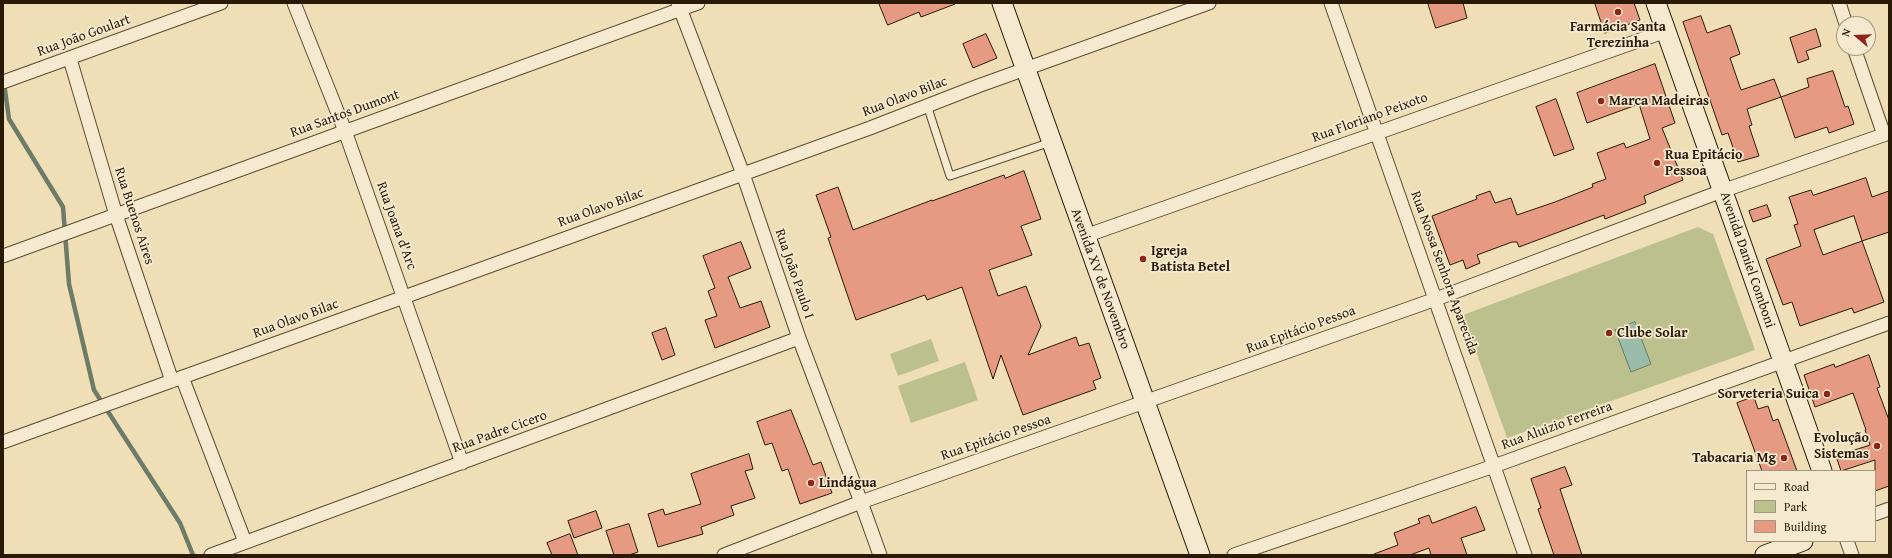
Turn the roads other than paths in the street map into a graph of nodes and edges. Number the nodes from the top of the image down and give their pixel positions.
1 (221, 3) edge
2 (294, 3) edge
3 (698, 3) edge
4 (1002, 3) edge
5 (1209, 3) edge
6 (1331, 3) edge
7 (1656, 3) edge
8 (1839, 3) edge
9 (680, 6) edge
10 (1843, 16) edge
11 (1666, 31) junction
12 (1857, 56) edge
13 (70, 59) junction
14 (1025, 69) junction
15 (7, 81) edge
16 (927, 105) junction
17 (345, 131) junction
18 (1376, 133) junction
19 (1887, 134) edge
20 (1052, 142) junction
21 (743, 174) junction
22 (1722, 191) junction
23 (116, 214) junction
24 (1085, 236) junction
25 (3, 256) edge
26 (404, 297) junction
27 (1436, 299) junction
28 (1889, 323) edge
29 (799, 338) junction
30 (1782, 361) junction
31 (177, 379) junction
32 (1144, 402) junction
33 (3, 442) edge
34 (462, 462) junction
35 (1494, 466) junction
36 (1822, 470) edge
37 (861, 502) junction
38 (1889, 509) edge
39 (1876, 514) edge
40 (245, 542) junction
41 (1800, 542) edge
42 (1847, 542) edge
43 (211, 555) edge
44 (724, 555) edge
45 (880, 555) edge
46 (1200, 555) edge
47 (1234, 555) edge
48 (1525, 555) edge
49 (1765, 555) edge
50 (1852, 555) edge

1 - 13 street, Rua João Goulart
2 - 17 street, Rua Joana d'Arc
3 - 9 street, Rua Santos Dumont
4 - 14 street, Avenida XV de Novembro
5 - 14 street, Rua Olavo Bilac
6 - 18 street, Rua Nossa Senhora Aparecida
7 - 11 street, Avenida Daniel Comboni
8 - 10 street
9 - 17 street, Rua Santos Dumont
9 - 21 street, Rua João Paulo I
11 - 18 street, Rua Floriano Peixoto
11 - 22 street, Avenida Daniel Comboni
12 - 19 street
13 - 15 street, Rua João Goulart
13 - 23 street, Rua Buenos Aires
14 - 16 street, Rua Olavo Bilac
14 - 20 street, Avenida XV de Novembro
16 - 20 lane
16 - 21 street, Rua Olavo Bilac
17 - 23 street, Rua Santos Dumont
17 - 26 street, Rua Joana d'Arc
18 - 24 street, Rua Floriano Peixoto
18 - 27 street, Rua Nossa Senhora Aparecida
19 - 22 street, Rua Epitácio Pessoa
20 - 24 street, Avenida XV de Novembro
21 - 26 street, Rua Olavo Bilac
21 - 29 street, Rua João Paulo I
22 - 27 street, Rua Epitácio Pessoa
22 - 30 street, Avenida Daniel Comboni
23 - 25 street, Rua Santos Dumont
23 - 31 street, Rua Buenos Aires
24 - 32 street, Avenida XV de Novembro
26 - 31 street, Rua Olavo Bilac
26 - 34 street, Rua Joana d'Arc
27 - 32 street, Rua Epitácio Pessoa
27 - 35 street, Rua Nossa Senhora Aparecida
28 - 30 street, Rua Aluizio Ferreira
29 - 34 street, Rua Padre Cicero
29 - 37 street, Rua João Paulo I
30 - 35 street, Rua Aluizio Ferreira
30 - 36 street, Avenida Daniel Comboni
31 - 33 street, Rua Olavo Bilac
31 - 40 street, Rua Buenos Aires
32 - 37 street, Rua Epitácio Pessoa
32 - 46 street, Avenida XV de Novembro
34 - 40 street, Rua Padre Cicero
35 - 47 street, Rua Aluizio Ferreira
35 - 48 street, Rua Nossa Senhora Aparecida
37 - 44 street, Rua Epitácio Pessoa
37 - 45 street, Rua João Paulo I
38 - 39 street
40 - 43 street, Rua Padre Cicero
41 - 49 street
42 - 50 street

